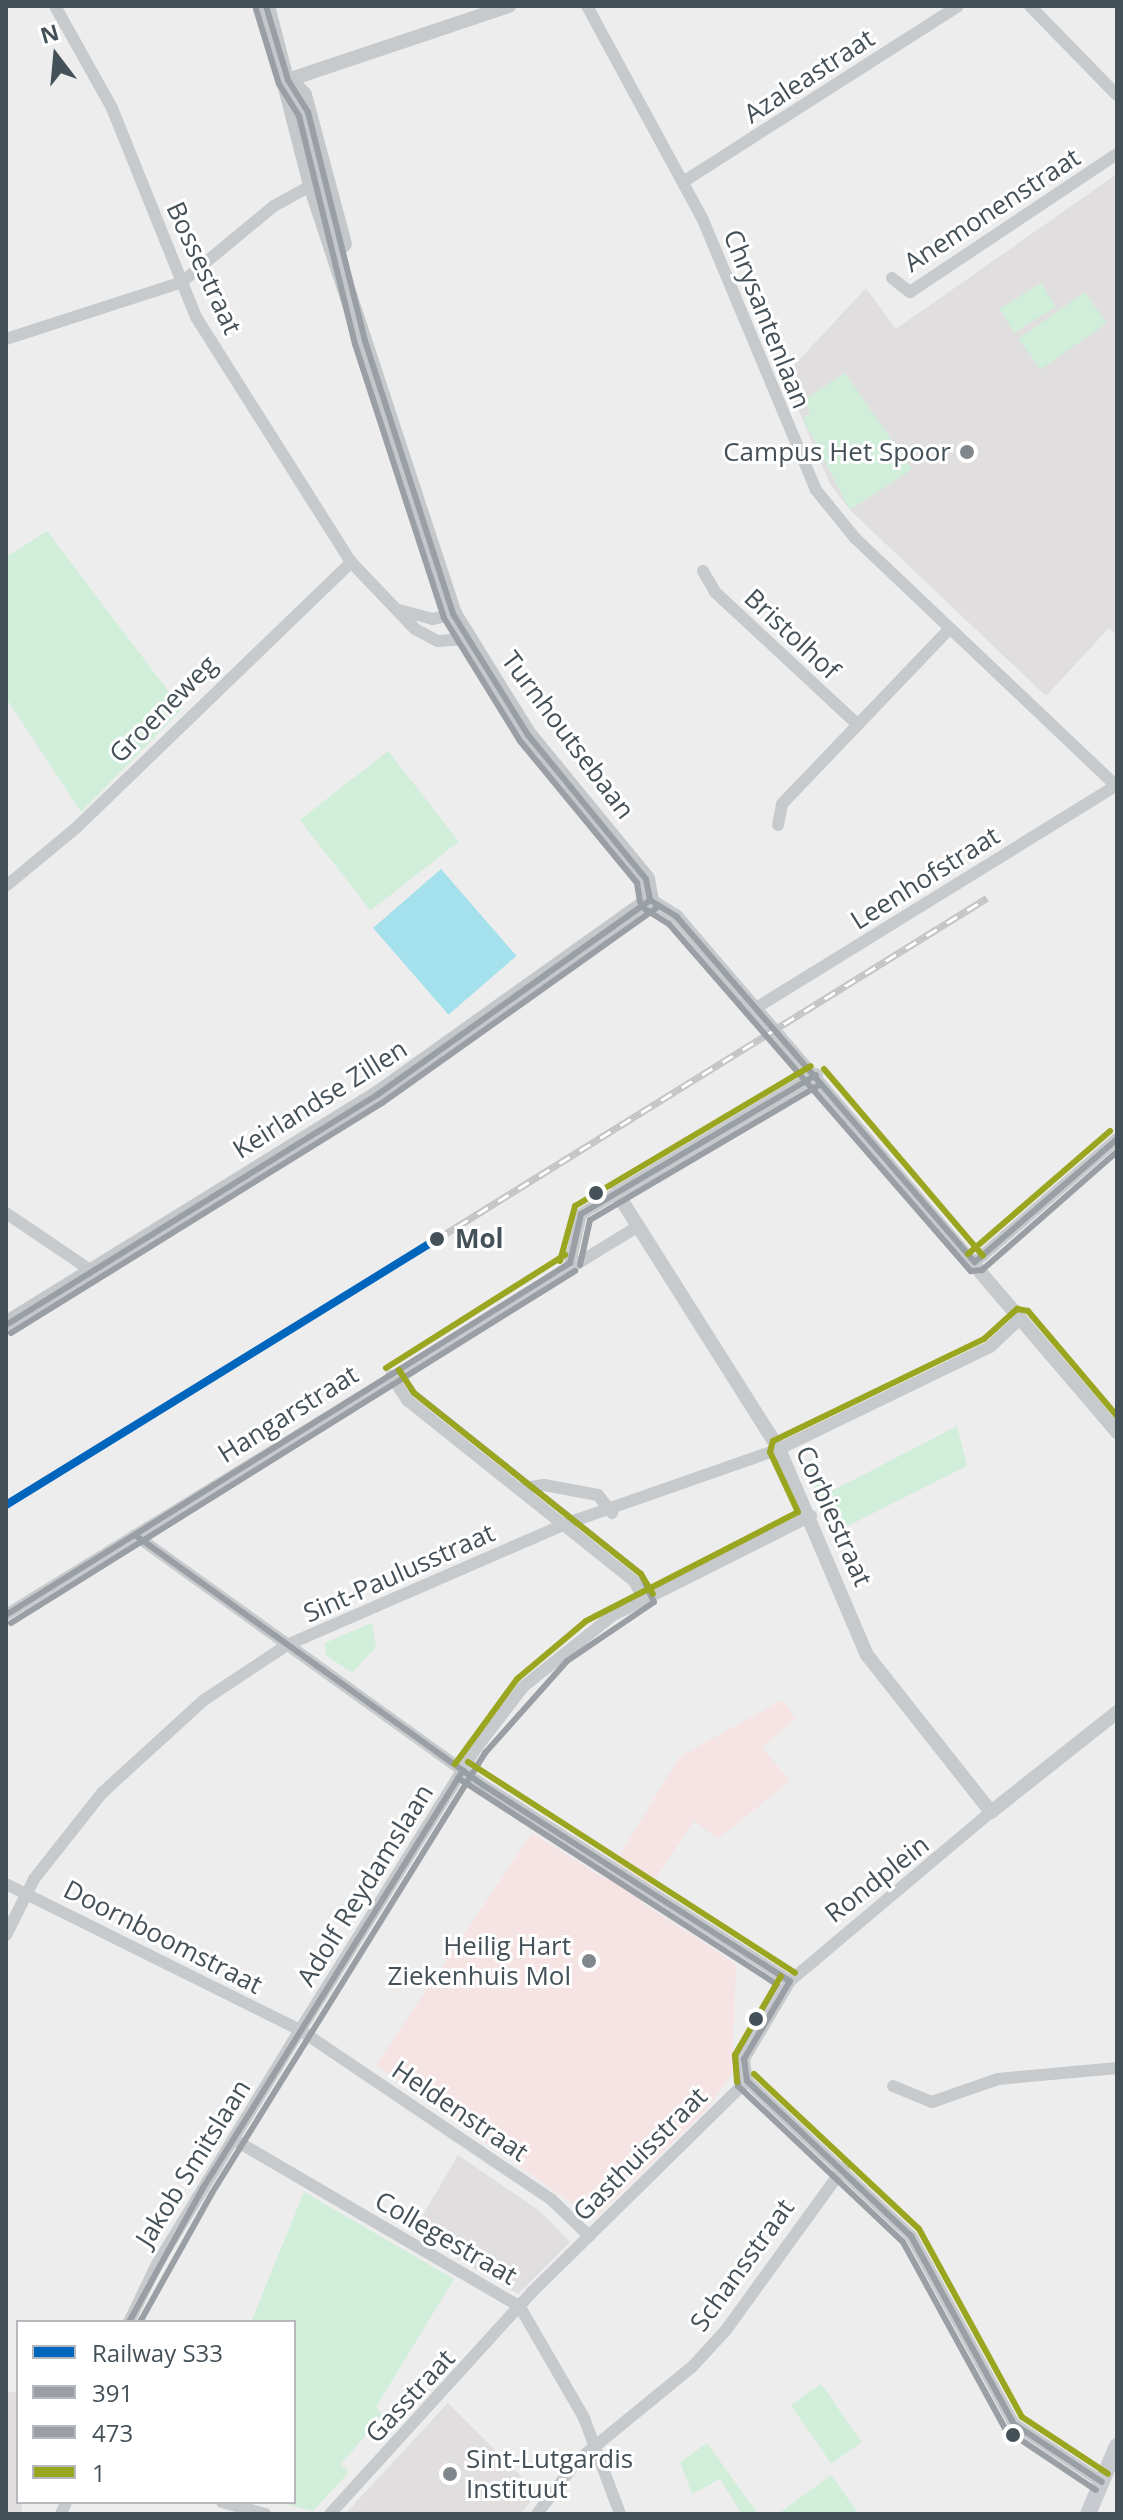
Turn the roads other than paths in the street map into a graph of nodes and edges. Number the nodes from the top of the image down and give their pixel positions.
1 (55, 6) edge
2 (266, 6) edge
3 (509, 6) edge
4 (587, 6) edge
5 (958, 6) edge
6 (1030, 6) edge
7 (288, 80) junction
8 (1117, 95) edge
9 (1117, 154) edge
10 (683, 182) junction
11 (312, 185) junction
12 (345, 269) junction
13 (892, 278) dead end
14 (182, 282) junction
15 (6, 339) edge
16 (351, 562) junction
17 (703, 571) dead end
18 (396, 609) junction
19 (453, 614) junction
20 (950, 628) junction
21 (467, 639) junction
22 (858, 725) junction
23 (1117, 786) edge
24 (778, 825) dead end
25 (6, 886) edge
26 (650, 900) junction
27 (756, 1008) junction
28 (816, 1075) junction
29 (1117, 1139) edge
30 (617, 1193) junction
31 (6, 1213) edge
32 (635, 1228) junction
33 (975, 1262) junction
34 (570, 1263) junction
35 (93, 1272) junction
36 (1021, 1318) junction
37 (6, 1325) edge
38 (391, 1376) junction
39 (1117, 1432) edge
40 (779, 1449) junction
41 (518, 1489) junction
42 (612, 1513) junction
43 (811, 1516) junction
44 (565, 1524) junction
45 (135, 1535) junction
46 (644, 1599) junction
47 (6, 1615) edge
48 (287, 1645) junction
49 (1117, 1712) edge
50 (463, 1770) junction
51 (991, 1812) junction
52 (6, 1884) edge
53 (27, 1892) junction
54 (6, 1935) edge
55 (790, 1981) junction
56 (300, 2030) junction
57 (1117, 2068) edge
58 (747, 2081) junction
59 (893, 2086) dead end
60 (233, 2139) junction
61 (844, 2167) junction
62 (589, 2236) junction
63 (520, 2307) junction
64 (130, 2320) edge
65 (596, 2443) junction
66 (1117, 2446) edge
67 (1102, 2482) junction
68 (229, 2504) edge
69 (265, 2514) edge
70 (330, 2514) edge
71 (537, 2514) edge
72 (620, 2514) edge
73 (1088, 2514) edge

1 - 14 street, Bossestraat
2 - 7 main road, Turnhoutsebaan
3 - 7 street
4 - 10 street, Chrysantenlaan
5 - 10 street, Azaleastraat
6 - 8 street
7 - 11 main road, Turnhoutsebaan
7 - 12 main road, Turnhoutsebaan
9 - 13 street, Anemonenstraat
10 - 20 street, Chrysantenlaan
11 - 12 main road, Turnhoutsebaan
11 - 14 street
12 - 19 main road, Turnhoutsebaan
14 - 15 street
14 - 16 street, Bossestraat
16 - 18 street, Bossestraat
16 - 25 street, Groeneweg
17 - 22 street, Bristolhof
18 - 19 street
18 - 21 street, Bossestraat
19 - 21 main road, Turnhoutsebaan
20 - 22 street
20 - 23 street, Chrysantenlaan
21 - 26 main road, Turnhoutsebaan
22 - 24 street
23 - 27 street, Leenhofstraat
26 - 27 street
26 - 35 main road, Keirlandse Zillen
27 - 28 street
28 - 30 street
28 - 33 street
29 - 33 street
30 - 32 street, Corbiestraat
30 - 34 street
31 - 35 street
32 - 34 street, Hangarstraat
32 - 40 street, Corbiestraat
33 - 36 street
34 - 38 street, Hangarstraat
35 - 37 main road, Keirlandse Zillen
36 - 39 street
36 - 40 street, Sint-Paulusstraat
38 - 41 street
38 - 45 street, Hangarstraat
40 - 42 street, Sint-Paulusstraat
40 - 43 street, Corbiestraat
41 - 42 street
41 - 44 street
42 - 44 street, Sint-Paulusstraat
43 - 46 street, Adolf Reydamslaan
43 - 51 street, Corbiestraat
44 - 46 street
44 - 48 street, Sint-Paulusstraat
45 - 47 street, Hangarstraat
45 - 48 street
46 - 50 street, Adolf Reydamslaan
48 - 50 street
48 - 53 street, Sint-Paulusstraat
49 - 51 street
50 - 55 street
50 - 56 street, Adolf Reydamslaan
51 - 55 street, Rondplein
52 - 53 street, Doornboomstraat
53 - 54 street, Sint-Paulusstraat
53 - 56 street, Doornboomstraat
55 - 58 street
56 - 60 street, Jakob Smitslaan
56 - 62 street, Heldenstraat
57 - 59 street
58 - 61 street
58 - 62 street, Gasthuisstraat
60 - 63 street, Collegestraat
60 - 64 street, Jakob Smitslaan
61 - 65 street, Schansstraat
61 - 67 street
62 - 63 street, Gasthuisstraat
63 - 65 street, Collegestraat
63 - 70 street, Gasstraat
65 - 71 street, Schansstraat
65 - 72 street, Collegestraat
66 - 67 main road
67 - 73 main road
68 - 69 street

